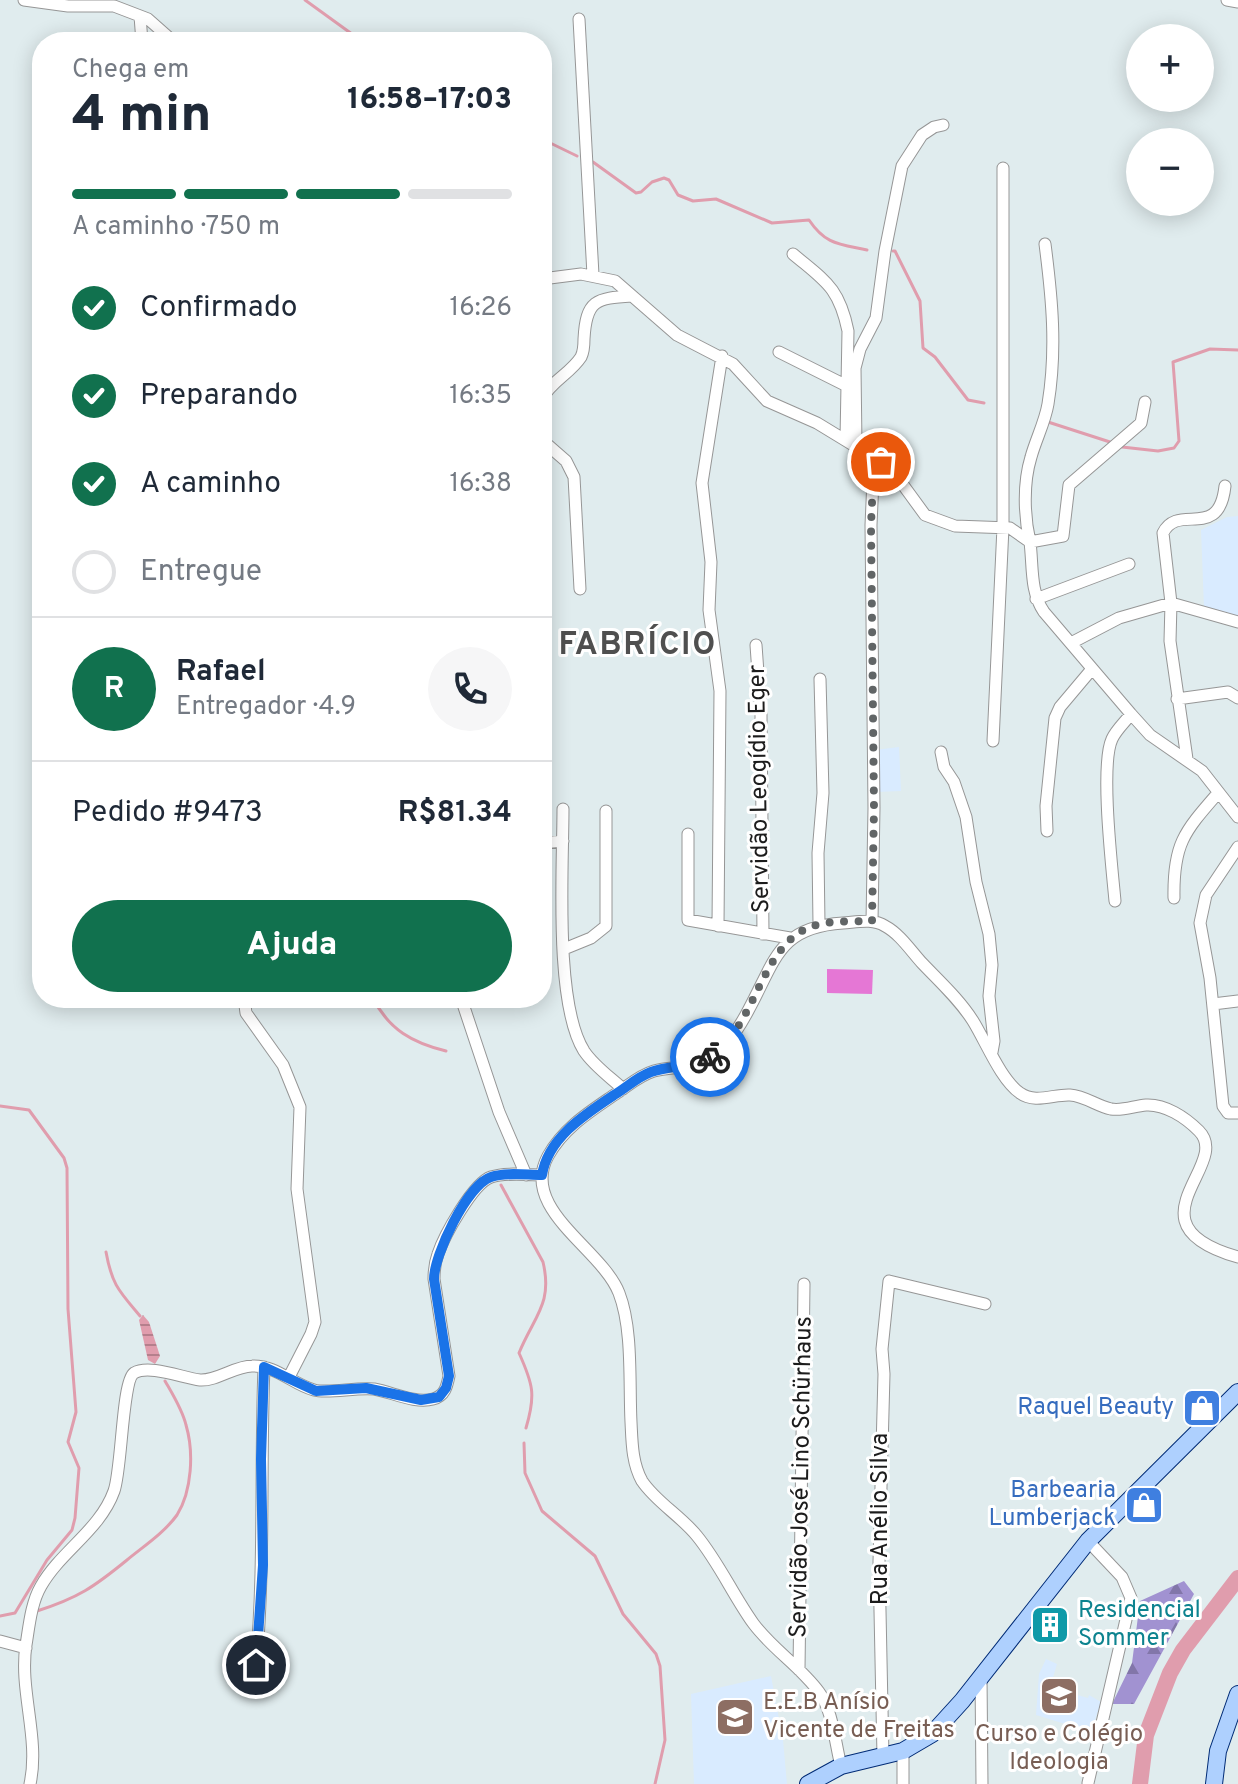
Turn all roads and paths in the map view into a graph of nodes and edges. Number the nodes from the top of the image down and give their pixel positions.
1 (24, 0) edge
2 (1227, 0) edge
3 (1238, 2) edge
4 (140, 16) junction
5 (579, 19) dead end
6 (141, 32) edge
7 (165, 32) edge
8 (943, 125) dead end
9 (1003, 168) dead end
10 (1045, 244) dead end
11 (793, 254) dead end
12 (593, 275) junction
13 (552, 278) edge
14 (632, 296) junction
15 (779, 352) dead end
16 (722, 356) junction
17 (552, 383) edge
18 (845, 385) junction
19 (1145, 402) dead end
20 (851, 442) junction
21 (552, 449) edge
22 (874, 458) junction
23 (1225, 486) dead end
24 (1003, 527) junction
25 (1030, 542) junction
26 (1129, 564) dead end
27 (580, 589) dead end
28 (1036, 599) junction
29 (1171, 603) junction
30 (1238, 622) edge
31 (1071, 643) junction
32 (756, 645) dead end
33 (1092, 669) junction
34 (820, 679) dead end
35 (1238, 698) edge
36 (1177, 699) junction
37 (1131, 714) junction
38 (993, 741) dead end
39 (941, 752) dead end
40 (1187, 759) junction
41 (1218, 793) junction
42 (563, 809) dead end
43 (606, 811) dead end
44 (1238, 817) edge
45 (1047, 831) dead end
46 (688, 834) dead end
47 (563, 841) junction
48 (552, 842) edge
49 (1238, 847) edge
50 (1174, 898) dead end
51 (1115, 901) dead end
52 (872, 921) junction
53 (819, 924) junction
54 (718, 926) junction
55 (763, 934) junction
56 (790, 938) junction
57 (564, 949) junction
58 (1238, 1001) edge
59 (1213, 1004) junction
60 (246, 1008) edge
61 (464, 1008) edge
62 (992, 1052) junction
63 (623, 1089) junction
64 (1238, 1113) edge
65 (526, 1175) junction
66 (542, 1175) junction
67 (1238, 1257) edge
68 (804, 1284) dead end
69 (985, 1304) dead end
70 (264, 1367) junction
71 (289, 1377) junction
72 (1238, 1392) edge
73 (1088, 1541) junction
74 (0, 1641) edge
75 (26, 1648) junction
76 (256, 1665) dead end
77 (799, 1670) junction
78 (981, 1676) junction
79 (1238, 1694) edge
80 (903, 1751) junction
81 (883, 1757) junction
82 (841, 1766) junction
83 (1088, 1783) edge
84 (30, 1784) edge
85 (808, 1784) edge
86 (903, 1784) edge
87 (982, 1784) edge
88 (1214, 1784) edge

1 - 4 street
2 - 3 street
4 - 6 street
4 - 7 street
5 - 12 street
8 - 20 street
9 - 24 street
10 - 25 street
11 - 18 street
12 - 13 street
12 - 14 street
14 - 16 street
14 - 17 street
15 - 18 street
16 - 20 street
16 - 54 street
18 - 20 street
19 - 25 street
20 - 22 street
21 - 27 street
22 - 24 street
22 - 52 street
23 - 29 street
24 - 25 street
24 - 38 street
25 - 28 street
26 - 28 street
28 - 31 street
29 - 30 street
29 - 31 street
29 - 36 street
31 - 33 street
32 - 55 street, Servidão Leogídio Eger
33 - 37 street
33 - 45 street
34 - 53 street
35 - 36 street
36 - 40 street
37 - 40 street
37 - 51 street
39 - 62 street
40 - 41 street
41 - 44 street
41 - 50 street
42 - 47 street
43 - 57 street
46 - 54 street
47 - 48 street
47 - 57 street
49 - 59 street
52 - 53 street
52 - 62 street
53 - 56 street
54 - 55 street
55 - 56 street
56 - 63 street
57 - 63 street
58 - 59 street
59 - 64 street
60 - 71 street
61 - 65 street
62 - 67 street
63 - 66 street
65 - 66 street
65 - 71 street
66 - 77 street
68 - 77 street, Servidão José Lino Schürhaus
69 - 81 street, Rua Anélio Silva
70 - 71 street
70 - 75 street
70 - 76 street
72 - 73 main road
73 - 78 main road
73 - 83 street
74 - 75 street
75 - 84 street
77 - 82 street
78 - 80 main road
78 - 87 street
79 - 88 main road
80 - 81 main road
80 - 86 street
81 - 82 main road
82 - 85 main road

